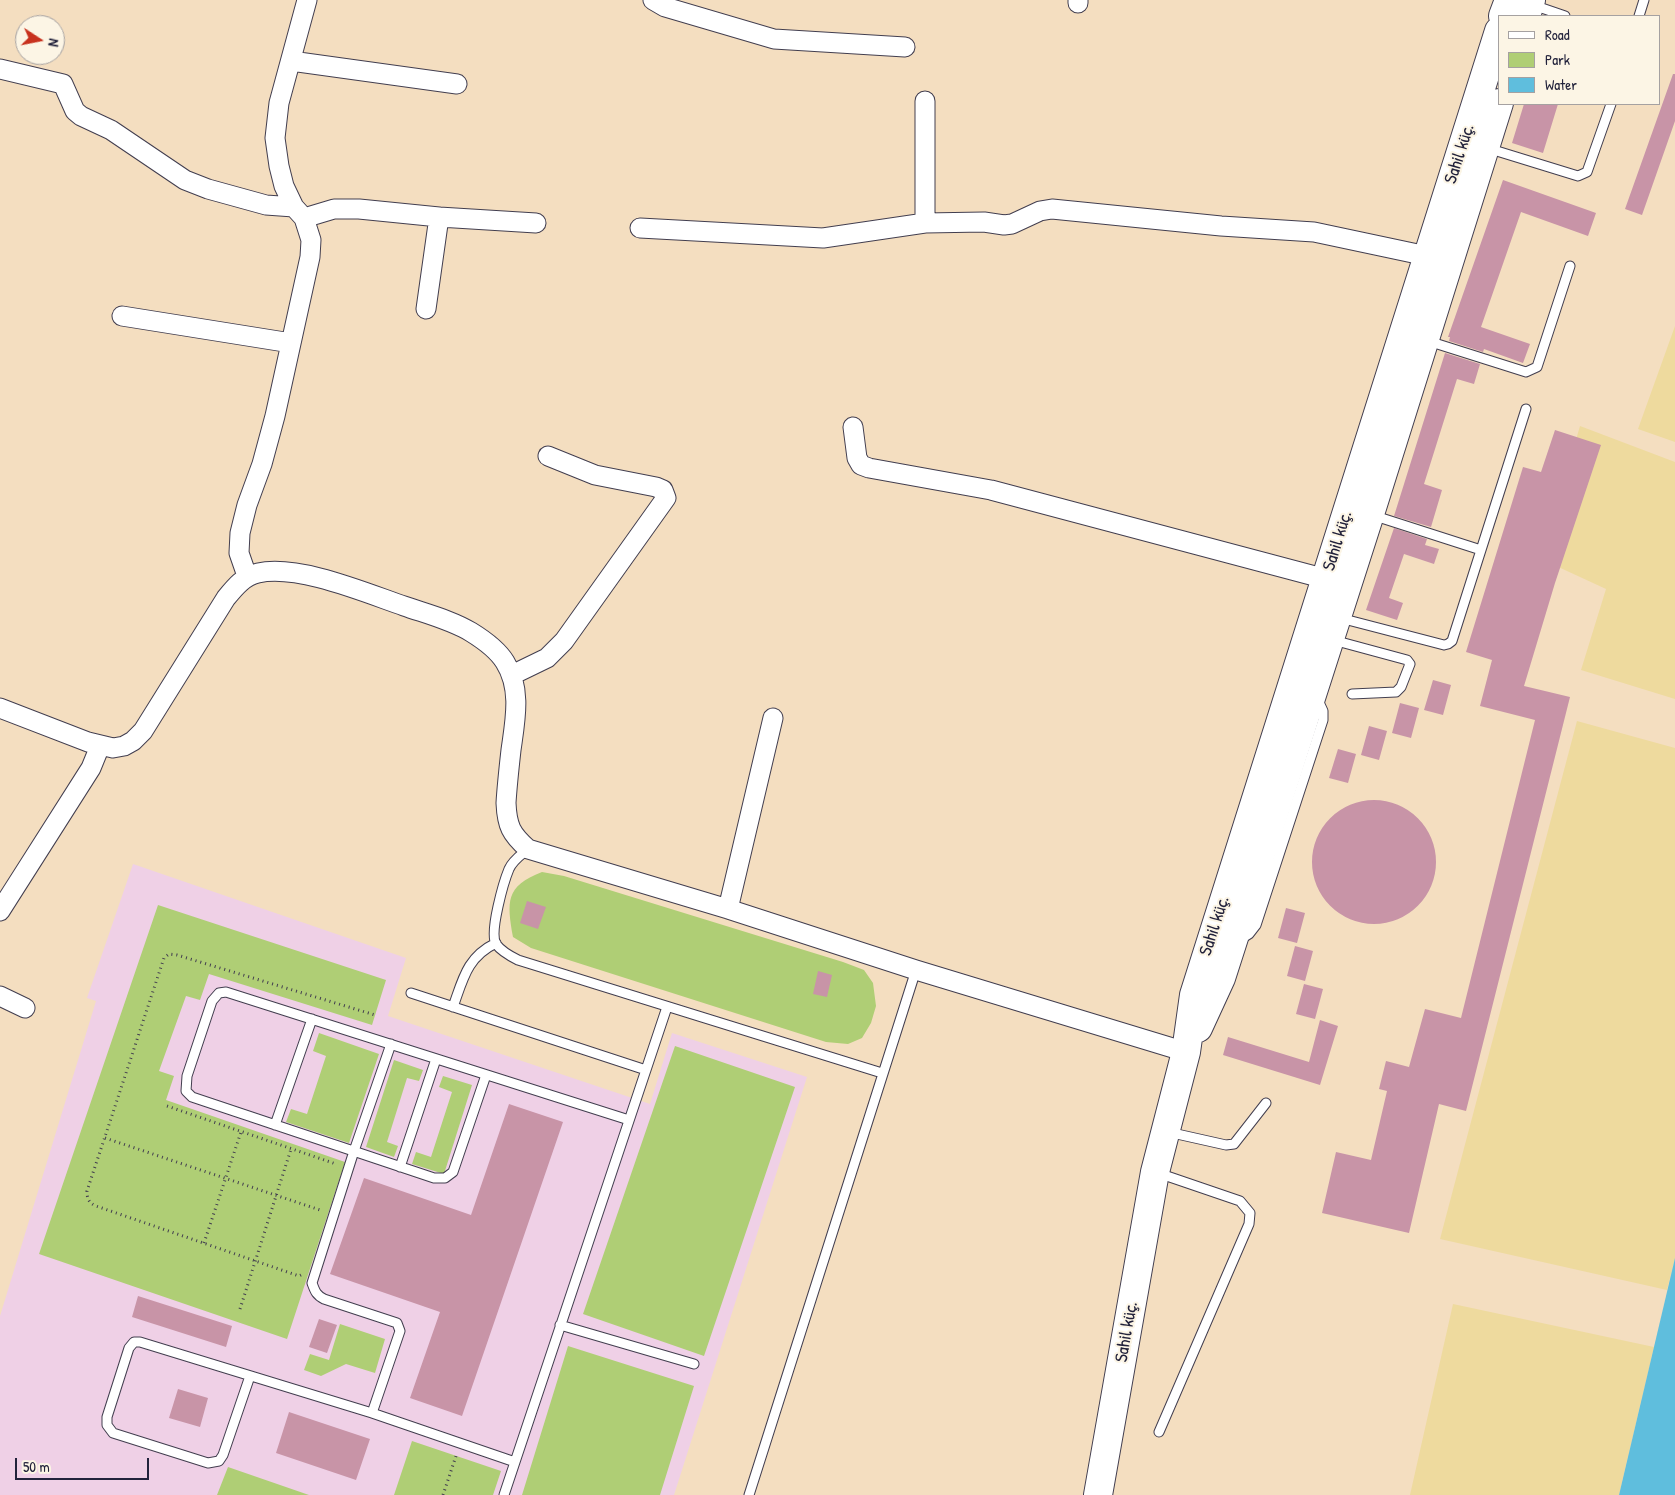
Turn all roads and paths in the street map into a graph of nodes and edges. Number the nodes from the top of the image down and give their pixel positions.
1 (307, 0) edge
2 (653, 0) edge
3 (1644, 0) edge
4 (1524, 5) edge
5 (1505, 15) edge
6 (1561, 15) edge
7 (1639, 15) edge
8 (1498, 34) edge
9 (905, 47) dead end
10 (291, 60) junction
11 (0, 69) edge
12 (457, 84) dead end
13 (926, 101) dead end
14 (1498, 105) edge
15 (1611, 105) edge
16 (1484, 147) junction
17 (299, 212) junction
18 (439, 217) junction
19 (536, 223) dead end
20 (925, 223) junction
21 (640, 228) dead end
22 (1427, 256) junction
23 (1570, 266) dead end
24 (426, 309) dead end
25 (122, 316) dead end
26 (1425, 340) junction
27 (291, 343) junction
28 (1526, 409) dead end
29 (853, 427) dead end
30 (548, 456) dead end
31 (1370, 514) junction
32 (1480, 550) junction
33 (248, 576) junction
34 (1326, 580) junction
35 (1334, 628) junction
36 (512, 675) junction
37 (1352, 694) dead end
38 (0, 708) edge
39 (773, 718) dead end
40 (100, 746) junction
41 (528, 849) junction
42 (728, 909) junction
43 (0, 911) edge
44 (496, 943) junction
45 (916, 970) junction
46 (410, 993) dead end
47 (0, 996) edge
48 (453, 1007) junction
49 (25, 1008) dead end
50 (667, 1008) junction
51 (312, 1019) junction
52 (391, 1044) junction
53 (1186, 1052) junction
54 (436, 1059) junction
55 (646, 1070) junction
56 (882, 1073) junction
57 (486, 1074) junction
58 (1266, 1103) dead end
59 (167, 1106) dead end
60 (630, 1120) junction
61 (275, 1125) junction
62 (241, 1132) junction
63 (1165, 1132) junction
64 (105, 1138) dead end
65 (291, 1149) junction
66 (354, 1151) junction
67 (339, 1165) dead end
68 (400, 1167) junction
69 (1156, 1172) junction
70 (225, 1178) junction
71 (276, 1195) junction
72 (323, 1211) dead end
73 (204, 1243) dead end
74 (240, 1309) dead end
75 (560, 1325) junction
76 (694, 1364) dead end
77 (250, 1376) junction
78 (372, 1414) junction
79 (1159, 1432) dead end
80 (456, 1456) dead end
81 (515, 1462) junction
82 (443, 1495) edge
83 (504, 1495) edge
84 (749, 1495) edge
85 (1098, 1495) edge

1 - 10 street
2 - 9 street
3 - 7 lane
4 - 5 main road
4 - 6 lane
8 - 22 main road, Sahil küç.
10 - 12 street
10 - 17 street
11 - 17 street
13 - 20 street
14 - 16 main road, Sahil küç.
15 - 16 lane
16 - 26 main road, Sahil küç.
17 - 18 street
17 - 27 street
18 - 19 street
18 - 24 street
20 - 21 street
20 - 22 street
22 - 34 main road, Sahil küç.
23 - 26 lane
25 - 27 street
26 - 31 main road, Sahil küç.
27 - 33 street
28 - 32 lane
29 - 34 street
30 - 36 street
31 - 32 lane
31 - 35 main road, Sahil küç.
32 - 35 lane
33 - 36 street
33 - 40 street
34 - 53 main road, Sahil küç.
35 - 37 lane
35 - 53 main road, Sahil küç.
36 - 41 street
38 - 40 street
39 - 42 street
40 - 43 street
41 - 42 street
41 - 44 lane
42 - 45 street
44 - 48 lane
44 - 50 lane
45 - 53 street
45 - 56 lane
46 - 48 lane
47 - 49 street
48 - 55 lane
50 - 55 lane
50 - 56 lane
51 - 52 lane
51 - 61 lane
51 - 61 lane
52 - 54 lane
52 - 66 lane
53 - 63 main road, Sahil küç.
54 - 57 lane
54 - 68 lane
55 - 60 lane
56 - 84 lane
57 - 60 lane
57 - 68 lane
58 - 63 lane
59 - 62 path
60 - 75 lane
61 - 66 lane
62 - 65 path
62 - 70 path
63 - 69 main road, Sahil küç.
64 - 70 path
65 - 67 path
65 - 71 path
66 - 68 lane
66 - 78 lane
69 - 79 lane
69 - 85 main road, Sahil küç.
70 - 71 path
70 - 73 path
71 - 72 path
71 - 74 path
75 - 76 lane
75 - 81 lane
77 - 77 lane
77 - 78 lane
78 - 81 lane
80 - 82 path
81 - 83 lane

